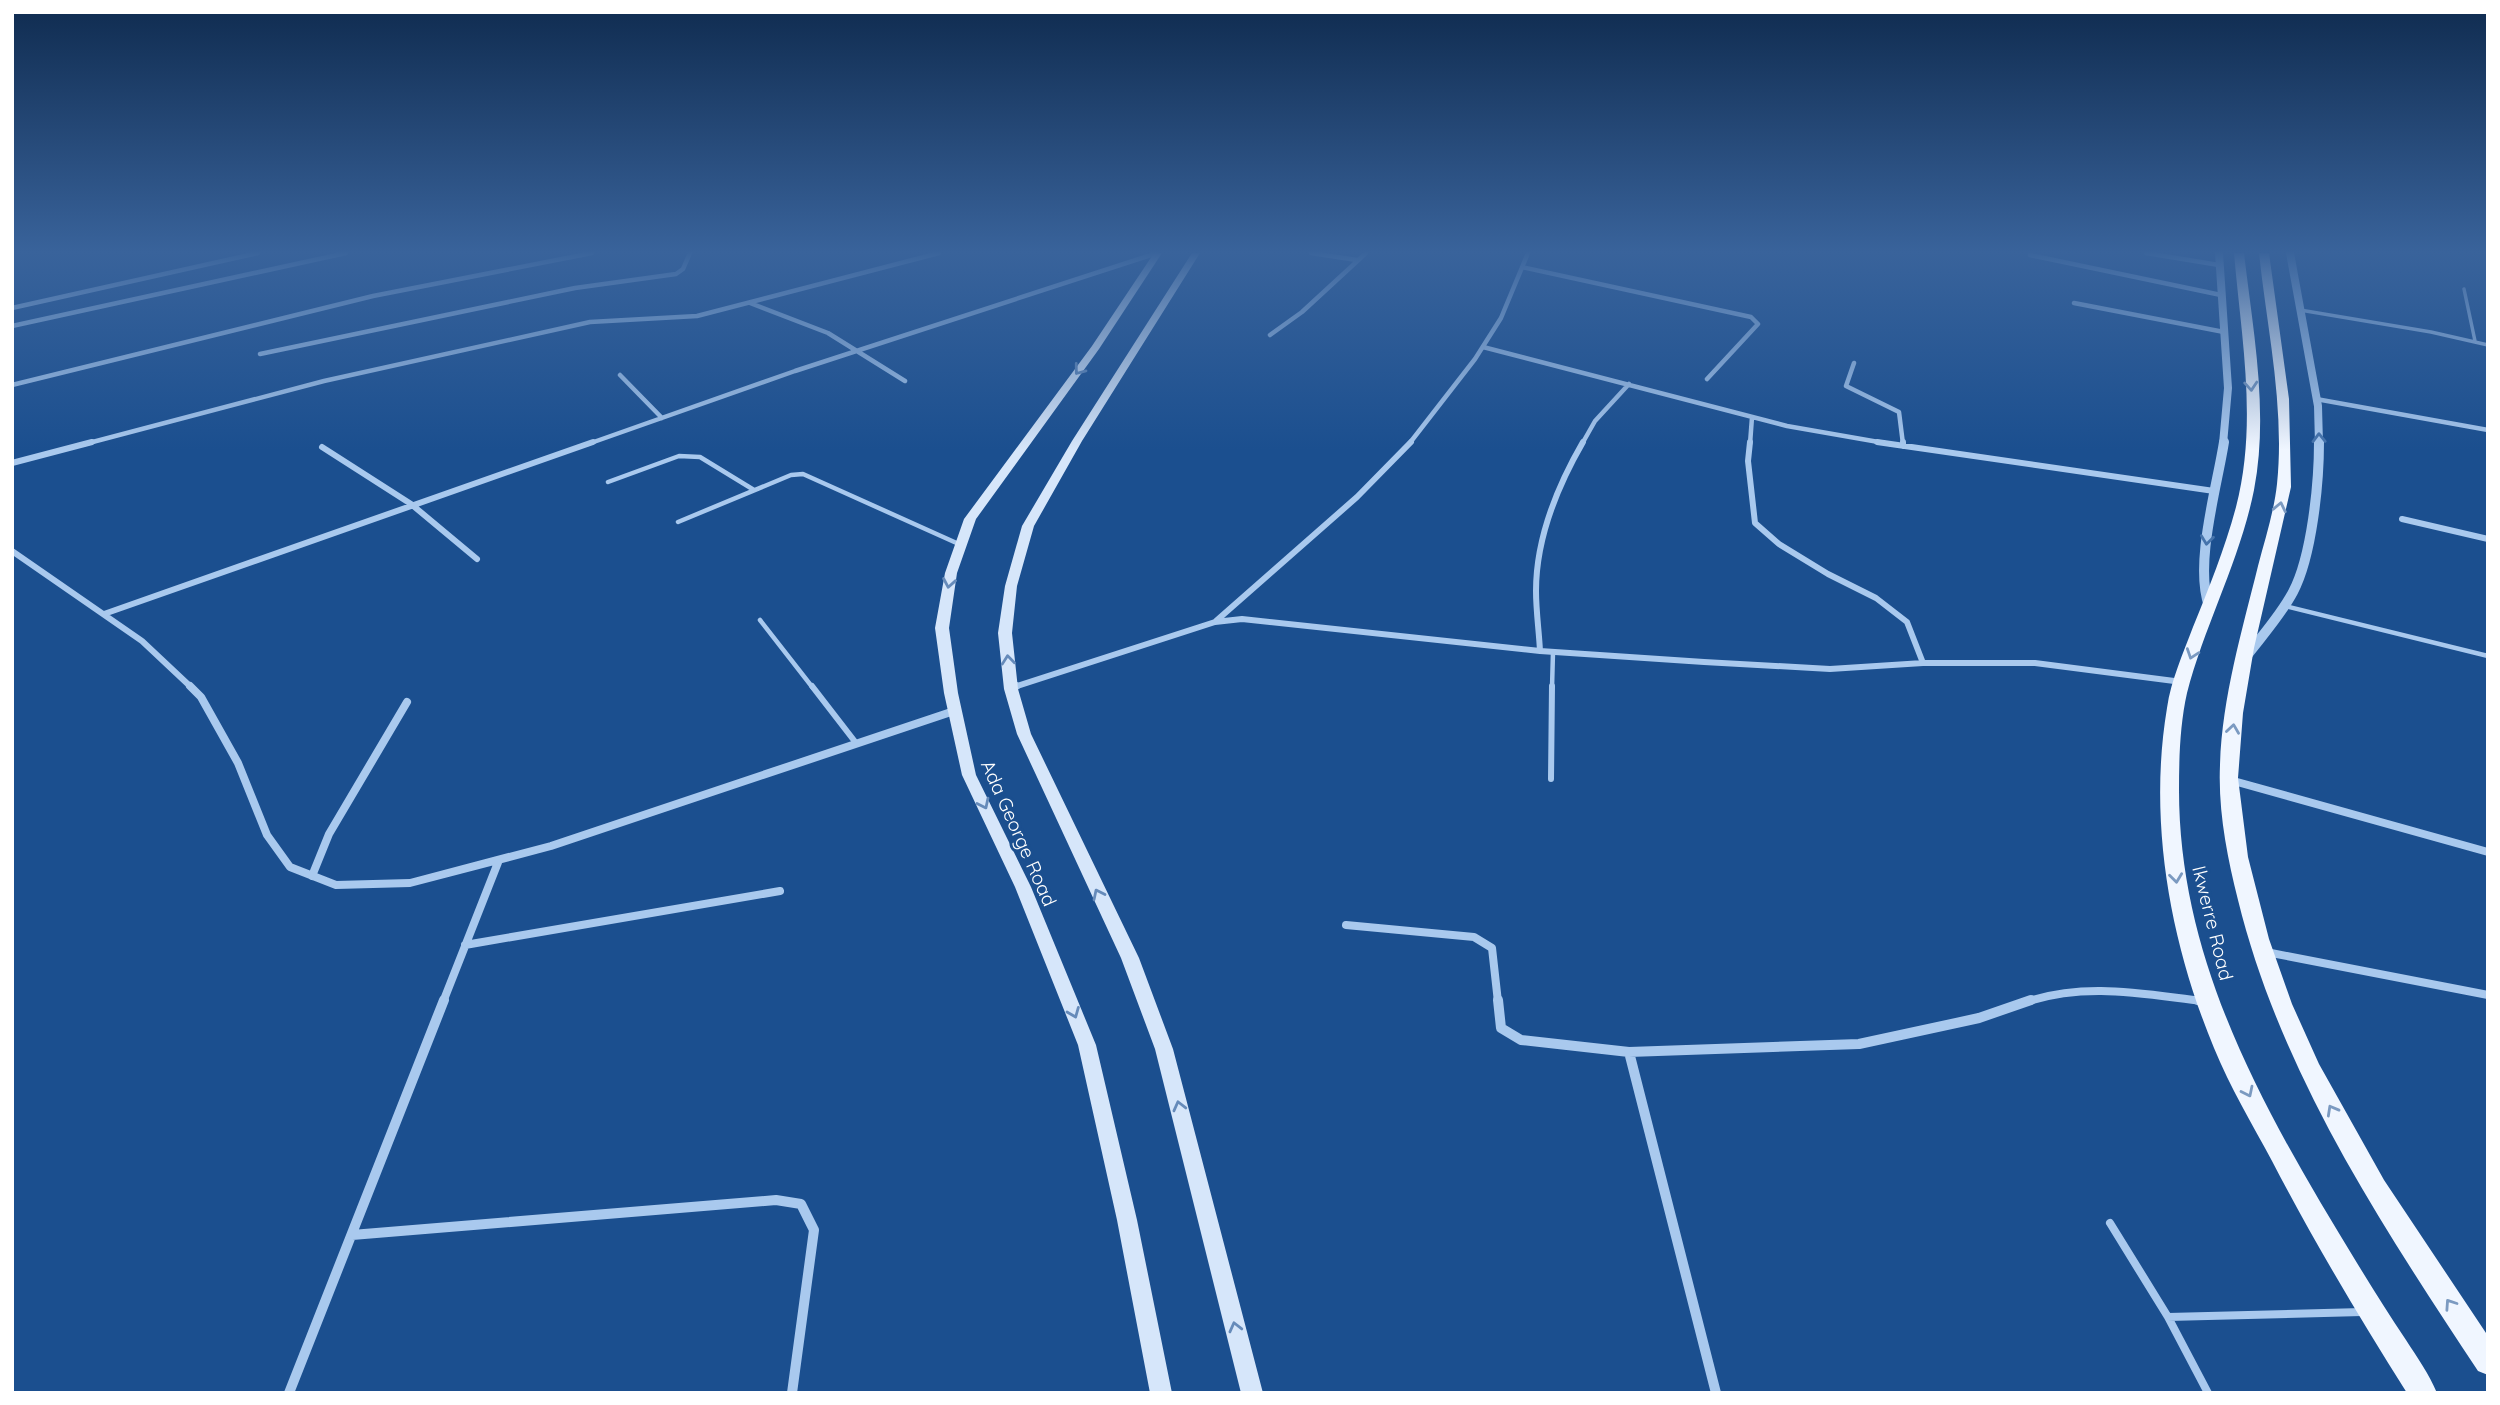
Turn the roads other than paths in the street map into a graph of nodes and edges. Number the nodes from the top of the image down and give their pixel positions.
1 (46, 319) edge
2 (275, 319) edge
3 (429, 319) edge
4 (651, 319) edge
5 (795, 319) edge
6 (956, 319) edge
7 (1114, 319) edge
8 (1154, 319) edge
9 (1291, 319) edge
10 (1501, 319) edge
11 (1753, 319) edge
12 (2155, 319) edge
13 (2223, 319) edge
14 (2246, 319) edge
15 (2271, 319) edge
16 (2302, 319) edge
17 (2348, 319) edge
18 (2470, 319) edge
19 (12, 326) edge
20 (2224, 332) junction
21 (1270, 335) dead end
22 (2475, 341) junction
23 (2488, 345) edge
24 (1483, 347) junction
25 (859, 350) junction
26 (260, 354) dead end
27 (1853, 363) dead end
28 (620, 375) dead end
29 (1707, 379) dead end
30 (905, 381) dead end
31 (1629, 384) junction
32 (12, 385) edge
33 (2316, 399) junction
34 (1752, 417) junction
35 (662, 418) junction
36 (2488, 430) edge
37 (1903, 446) junction
38 (322, 447) dead end
39 (12, 463) edge
40 (608, 482) dead end
41 (754, 490) junction
42 (2214, 491) junction
43 (411, 504) junction
44 (2402, 519) dead end
45 (678, 522) dead end
46 (2488, 538) edge
47 (961, 545) junction
48 (12, 551) edge
49 (477, 559) dead end
50 (2209, 606) junction
51 (2285, 606) junction
52 (104, 614) junction
53 (760, 620) dead end
54 (1215, 622) junction
55 (1540, 651) junction
56 (1552, 652) junction
57 (2488, 656) edge
58 (2245, 659) junction
59 (1923, 663) junction
60 (2183, 682) junction
61 (1011, 689) junction
62 (407, 702) dead end
63 (956, 710) junction
64 (856, 743) junction
65 (1551, 779) dead end
66 (2230, 780) junction
67 (2488, 852) edge
68 (499, 860) junction
69 (312, 876) junction
70 (780, 891) dead end
71 (1346, 925) dead end
72 (465, 945) junction
73 (2262, 951) junction
74 (2488, 995) edge
75 (2209, 1001) junction
76 (1629, 1052) junction
77 (2110, 1223) dead end
78 (352, 1235) junction
79 (2372, 1312) junction
80 (2168, 1317) junction
81 (2488, 1361) edge
82 (289, 1393) edge
83 (792, 1393) edge
84 (1161, 1393) edge
85 (1251, 1393) edge
86 (1716, 1393) edge
87 (2207, 1393) edge
88 (2423, 1393) edge

1 - 19 street
2 - 32 street
3 - 26 street
4 - 39 street
5 - 25 street
6 - 25 street
7 -> 47 main road, Ada George Road
61 -> 8 main road
9 - 21 street
10 - 24 street
11 - 29 street
12 - 20 street
13 - 20 street
14 -> 50 main road, Ikwerre Road
58 -> 15 main road, Ikwerre Road
16 - 33 street
17 - 22 lane
18 - 22 lane
20 - 42 street
22 - 23 lane
24 - 31 street
24 - 54 street
25 - 30 street
25 - 35 street
27 - 37 street
28 - 35 street
31 - 34 street
31 - 55 street
33 - 36 street
51 -> 33 street
34 - 37 street
34 - 59 street
35 - 43 street
37 - 42 street
38 - 43 street
40 - 41 lane
41 - 45 lane
41 - 47 lane
42 -> 50 street
43 - 49 street
43 - 52 street
44 - 46 street
47 -> 63 main road, Ada George Road
48 - 52 street
50 -> 60 main road, Ikwerre Road
51 - 57 lane
51 - 58 street
52 - 69 street
53 - 64 lane
54 - 55 street
54 - 61 street
55 - 56 street
56 - 59 street
56 - 65 lane
66 -> 58 main road, Ikwerre Road
59 - 60 street
60 -> 75 main road, Ikwerre Road
85 -> 61 main road
62 - 69 street
63 - 64 street
63 -> 84 main road, Ada George Road
64 - 68 street
66 - 67 street
66 - 73 main road, Ikwerre Road
68 - 69 street
68 - 72 street
70 - 72 street
71 - 76 street
72 - 78 street
73 - 74 street
81 -> 73 main road, Ikwerre Road
75 - 76 street
75 -> 79 main road, Ikwerre Road
76 - 86 street
77 - 80 lane
78 - 82 street
78 - 83 street
79 - 80 lane
79 - 88 main road, Ikwerre Road
80 - 87 lane

